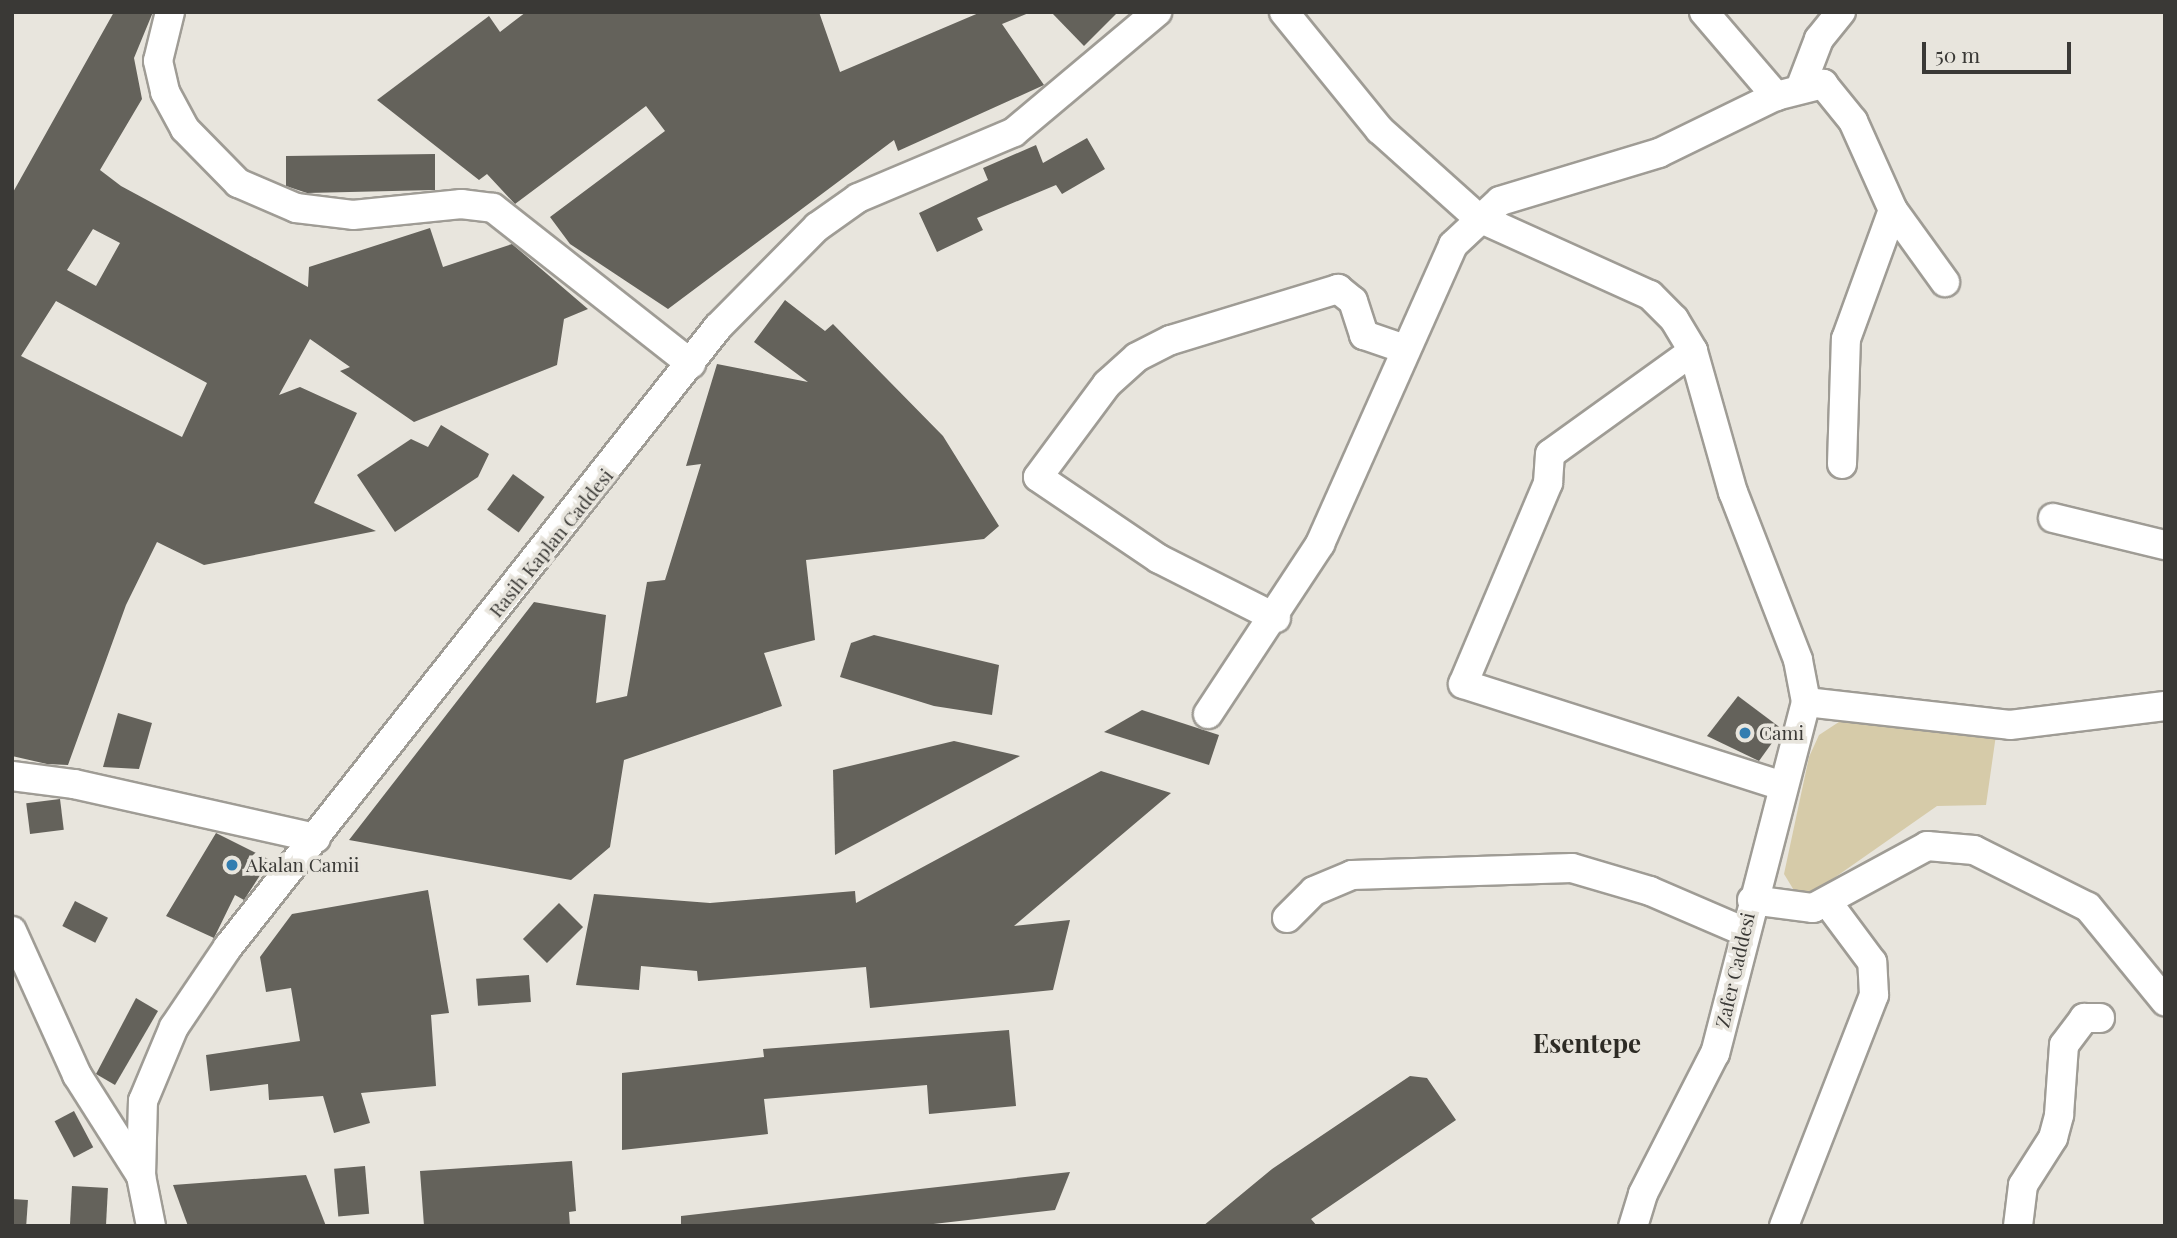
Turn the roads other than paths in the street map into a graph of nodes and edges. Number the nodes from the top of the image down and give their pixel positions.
1 (170, 12) edge
2 (1157, 12) edge
3 (1284, 12) edge
4 (1704, 12) edge
5 (1841, 12) edge
6 (1788, 91) junction
7 (1893, 209) junction
8 (1477, 217) junction
9 (1945, 282) dead end
10 (1402, 348) junction
11 (1693, 351) junction
12 (691, 364) junction
13 (1842, 464) dead end
14 (2053, 518) dead end
15 (2165, 545) edge
16 (1276, 618) junction
17 (1806, 702) junction
18 (2165, 706) edge
19 (1208, 714) dead end
20 (12, 776) edge
21 (1783, 786) junction
22 (316, 838) junction
23 (1752, 900) junction
24 (1828, 903) junction
25 (1287, 918) dead end
26 (12, 931) edge
27 (1745, 932) junction
28 (2165, 1001) edge
29 (2100, 1018) dead end
30 (141, 1176) junction
31 (151, 1226) edge
32 (1633, 1226) edge
33 (1784, 1226) edge
34 (2018, 1226) edge

1 - 12 street
2 - 12 street, Rasih Kaplan Caddesi
3 - 8 street
4 - 6 street
5 - 6 street
6 - 7 street
6 - 8 street
7 - 9 street
7 - 13 street
8 - 10 street
8 - 11 street
10 - 16 street
10 - 16 street
11 - 17 street
11 - 21 street
12 - 22 street, Rasih Kaplan Caddesi
14 - 15 street
16 - 19 street
17 - 18 street
17 - 21 street, Zafer Caddesi
20 - 22 street
21 - 23 street, Zafer Caddesi
22 - 30 street, Rasih Kaplan Caddesi
23 - 24 street
23 - 27 street, Zafer Caddesi
24 - 28 street
24 - 33 street
25 - 27 street
26 - 30 street
27 - 32 street, Zafer Caddesi
29 - 34 street
30 - 31 street, Rasih Kaplan Caddesi

